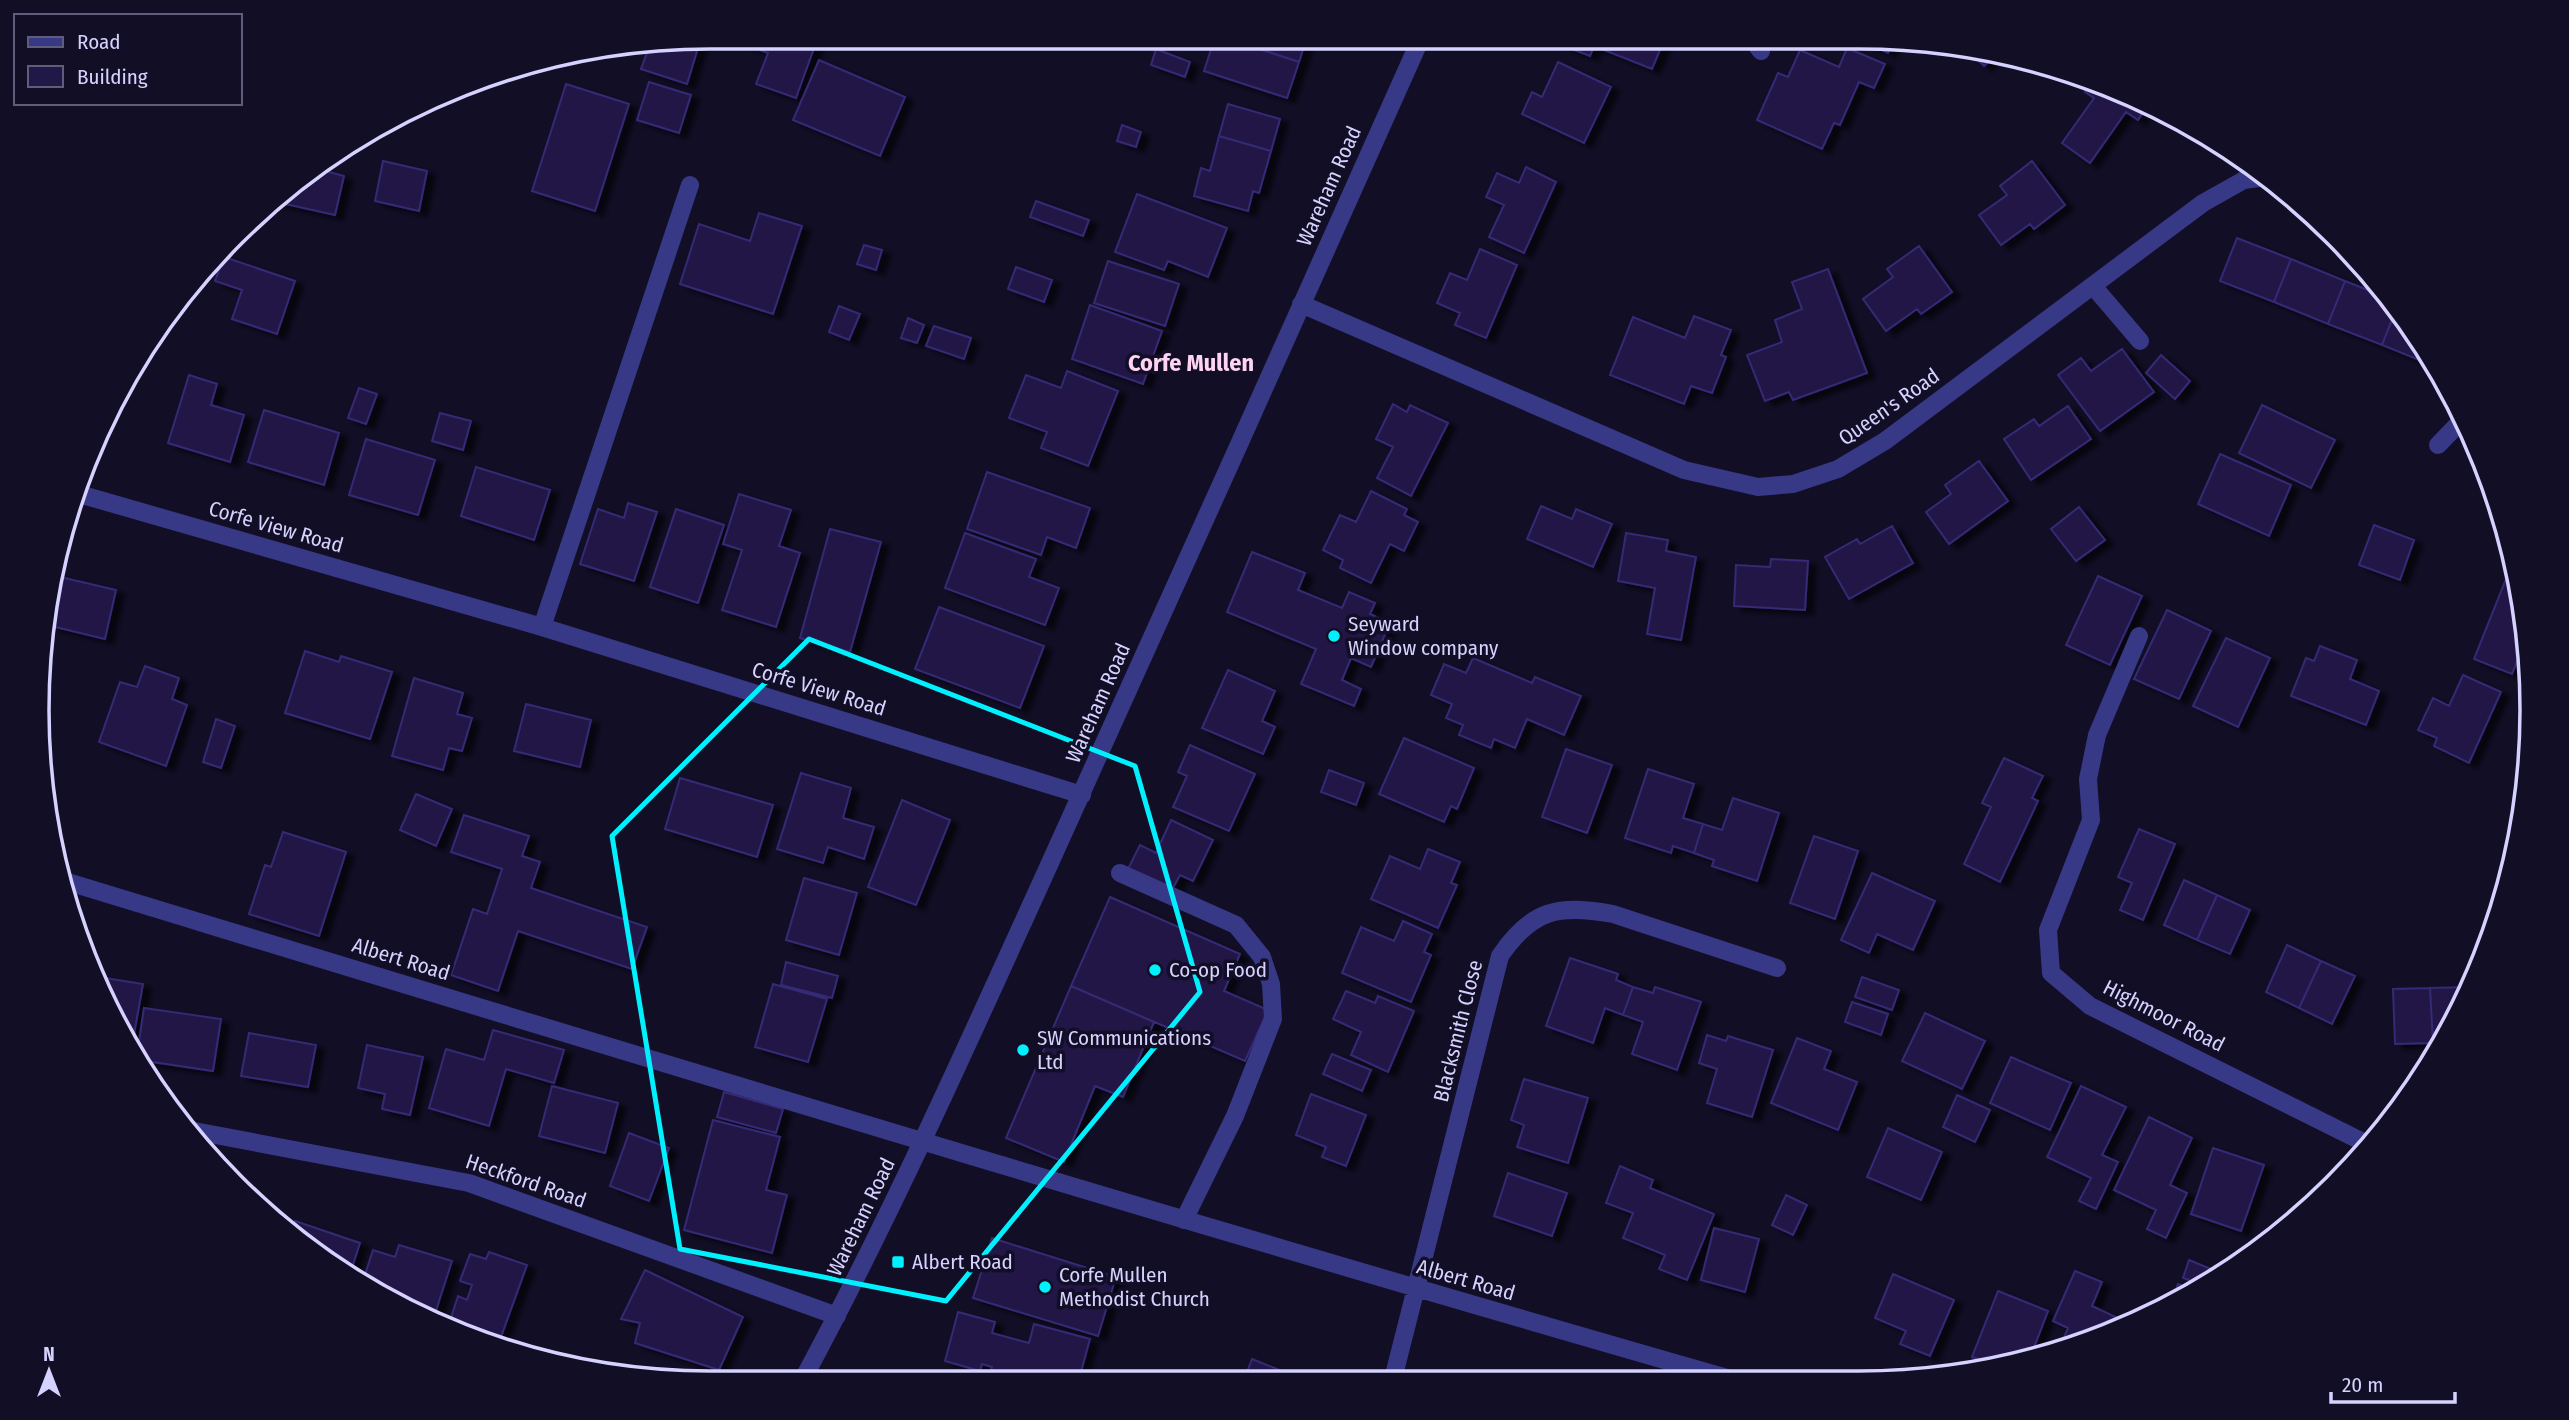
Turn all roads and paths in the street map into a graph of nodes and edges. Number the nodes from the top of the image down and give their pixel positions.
1 (1416, 49) edge
2 (2252, 179) edge
3 (690, 185) dead end
4 (2093, 286) junction
5 (1301, 304) junction
6 (2140, 341) dead end
7 (2456, 426) edge
8 (2438, 445) dead end
9 (85, 496) edge
10 (542, 627) junction
11 (2139, 636) dead end
12 (1082, 795) junction
13 (1121, 873) dead end
14 (72, 882) edge
15 (1777, 968) dead end
16 (202, 1133) edge
17 (2360, 1141) edge
18 (923, 1142) junction
19 (1185, 1220) junction
20 (1417, 1289) junction
21 (837, 1316) junction
22 (807, 1371) edge
23 (1395, 1371) edge
24 (1703, 1371) edge

1 - 5 street, Wareham Road
2 - 4 street, Queen's Road
3 - 10 street
4 - 5 street, Queen's Road
4 - 6 street
5 - 12 street, Wareham Road
7 - 8 street
9 - 10 street, Corfe View Road
10 - 12 street, Corfe View Road
11 - 17 street, Highmoor Road
12 - 18 street, Wareham Road
13 - 19 street
14 - 18 street, Albert Road
15 - 20 street, Blacksmith Close
16 - 21 street, Heckford Road
18 - 19 street, Albert Road
18 - 21 street, Wareham Road
19 - 20 street, Albert Road
20 - 23 street, Blacksmith Close
20 - 24 street, Albert Road
21 - 22 street, Wareham Road

